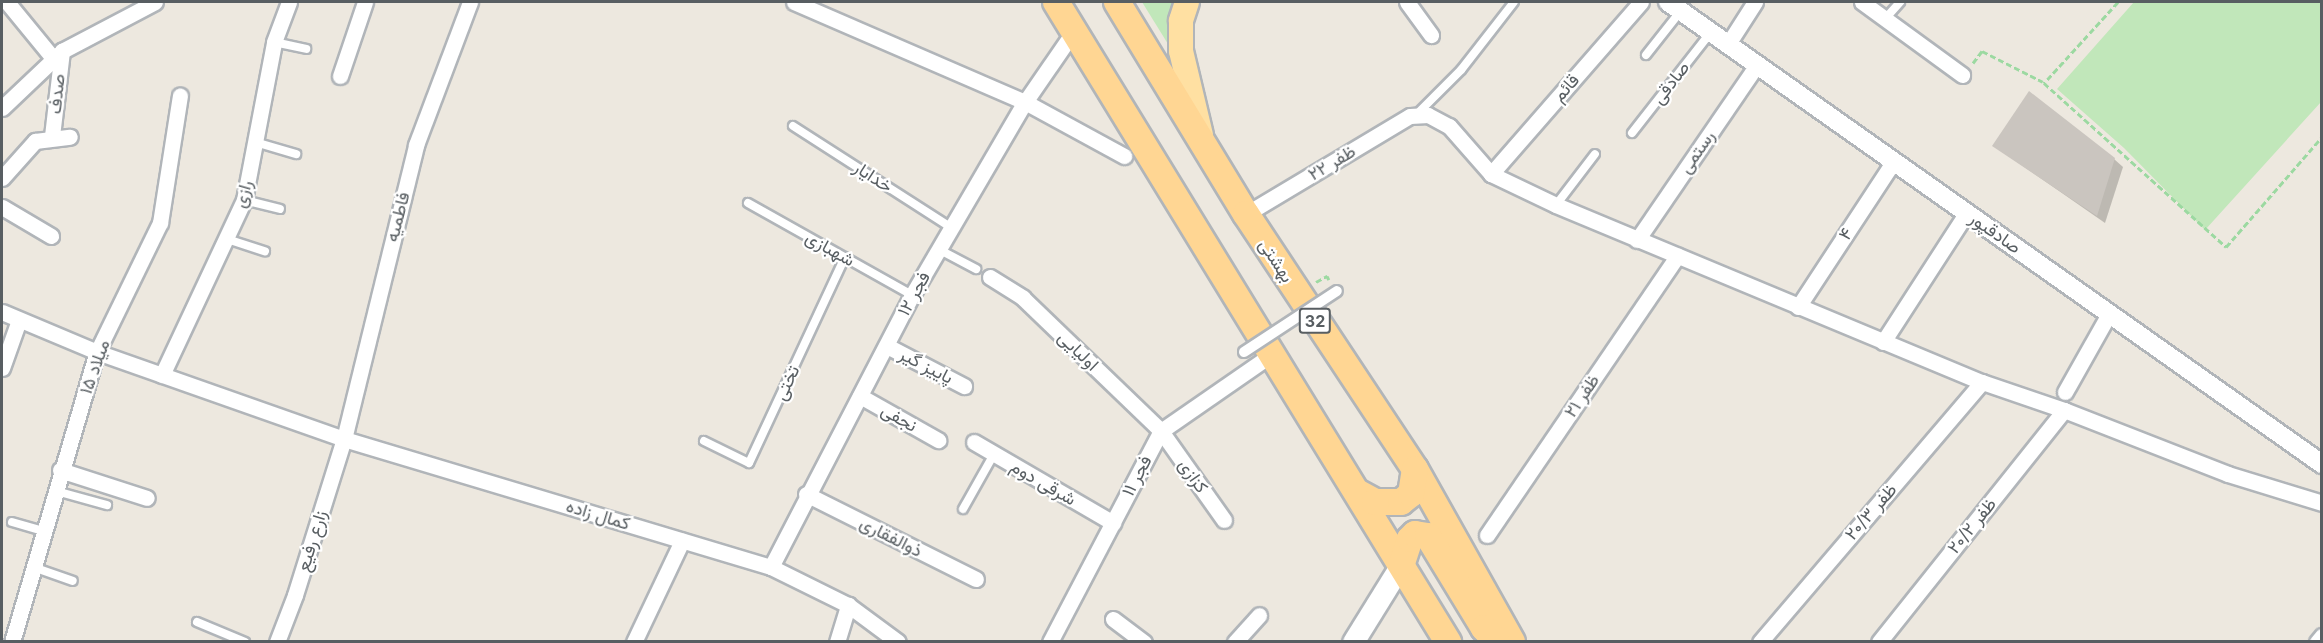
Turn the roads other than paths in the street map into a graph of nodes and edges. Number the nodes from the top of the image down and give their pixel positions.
1 (8, 2) edge
2 (155, 2) edge
3 (288, 2) edge
4 (365, 2) edge
5 (470, 2) edge
6 (794, 2) edge
7 (1056, 2) edge
8 (1118, 2) edge
9 (1187, 2) edge
10 (1407, 2) edge
11 (1515, 2) edge
12 (1641, 2) edge
13 (1755, 2) edge
14 (1862, 2) edge
15 (1900, 2) edge
16 (1675, 6) edge
17 (1884, 20) junction
18 (1074, 31) junction
19 (1711, 32) junction
20 (1431, 35) dead end
21 (274, 42) junction
22 (1728, 44) junction
23 (306, 49) dead end
24 (57, 55) junction
25 (1646, 55) dead end
26 (1758, 64) junction
27 (1962, 75) road end
28 (340, 76) dead end
29 (180, 96) dead end
30 (1025, 102) junction
31 (2, 108) edge
32 (1418, 113) junction
33 (793, 126) dead end
34 (1632, 133) dead end
35 (52, 136) junction
36 (70, 137) dead end
37 (1202, 137) junction
38 (255, 142) junction
39 (296, 154) dead end
40 (1595, 154) dead end
41 (1124, 156) dead end
42 (1894, 161) junction
43 (1491, 174) junction
44 (2, 178) edge
45 (244, 200) junction
46 (748, 203) dead end
47 (1556, 205) junction
48 (2, 207) edge
49 (280, 209) dead end
50 (1967, 212) junction
51 (1246, 214) junction
52 (953, 229) junction
53 (51, 236) dead end
54 (227, 240) junction
55 (1637, 240) junction
56 (940, 250) junction
57 (265, 251) dead end
58 (1677, 256) junction
59 (845, 257) junction
60 (976, 269) dead end
61 (990, 277) dead end
62 (1337, 291) dead end
63 (912, 295) junction
64 (1798, 307) junction
65 (2, 312) edge
66 (2109, 314) junction
67 (19, 320) junction
68 (1883, 342) junction
69 (887, 346) junction
70 (97, 352) junction
71 (1244, 352) dead end
72 (1272, 354) junction
73 (2, 368) edge
74 (162, 375) junction
75 (1982, 382) junction
76 (964, 386) dead end
77 (2065, 392) dead end
78 (860, 396) junction
79 (2064, 410) junction
80 (1161, 431) junction
81 (344, 439) junction
82 (938, 440) dead end
83 (704, 441) dead end
84 (974, 442) dead end
85 (994, 454) junction
86 (2322, 464) edge
87 (1415, 469) junction
88 (60, 470) junction
89 (54, 490) junction
90 (1359, 493) junction
91 (806, 494) junction
92 (147, 498) dead end
93 (2322, 503) edge
94 (107, 504) dead end
95 (963, 509) dead end
96 (1224, 520) dead end
97 (12, 522) dead end
98 (1113, 523) junction
99 (43, 531) junction
100 (1486, 535) dead end
101 (682, 541) junction
102 (1402, 563) junction
103 (33, 567) junction
104 (771, 567) junction
105 (976, 579) dead end
106 (73, 581) dead end
107 (848, 604) junction
108 (1259, 615) dead end
109 (1113, 619) dead end
110 (197, 622) dead end
111 (2322, 636) edge
112 (12, 642) edge
113 (245, 642) edge
114 (277, 642) edge
115 (634, 642) edge
116 (837, 642) edge
117 (898, 642) edge
118 (1050, 642) edge
119 (1144, 642) edge
120 (1235, 642) edge
121 (1353, 642) edge
122 (1448, 642) edge
123 (1497, 642) edge
124 (1512, 642) edge
125 (1760, 642) edge
126 (1879, 642) edge
127 (2317, 642) edge

1 - 24 street
2 - 24 street
3 - 21 street, رازی
4 - 28 street
5 - 81 street, فاطمیه
6 - 30 street
7 - 18 highway
8 - 37 highway, بهشتی / 32
9 - 37 main road
10 - 20 street
11 - 32 lane
12 - 43 street, قائم
13 - 22 street
14 - 17 street
15 - 17 lane
16 - 19 street, صادقپور
16 - 25 lane
17 - 27 street
18 - 30 street, فجر ۱۲
18 - 72 highway
19 - 22 street, صادقپور
19 - 34 lane, صادقی
21 - 23 lane
21 - 38 street, رازی
22 - 26 street, صادقپور
24 - 31 street
24 - 35 street, صدف
26 - 42 street, صادقپور
26 - 55 street, رستمی
29 - 70 street, میلاد ۱۵
30 - 41 street
30 - 52 street, فجر ۱۲
32 - 43 street
32 - 51 street, ظفر ۲۲
33 - 52 lane, خدایار
35 - 36 street
35 - 44 street
37 - 51 highway, بهشتی / 32
38 - 39 lane
38 - 45 street, رازی
40 - 47 lane
42 - 50 street, صادقپور
42 - 64 street, ۴
43 - 47 street
45 - 49 lane
45 - 54 street, رازی
46 - 59 lane, شهبازی
47 - 55 street
48 - 53 street
50 - 66 street, صادقپور
50 - 68 street
51 - 87 highway, بهشتی / 32
52 - 56 street, فجر ۱۲
54 - 57 lane
54 - 74 street, رازی
55 - 58 street
56 - 60 lane
56 - 63 street, فجر ۱۲
58 - 64 street
58 - 100 street, ظفر ۲۱
59 - 63 lane, شهبازی
59 - 83 lane, تختی
61 - 80 street, اولیایی
62 - 71 street, bridge
63 - 69 street, فجر ۱۲
64 - 68 street
65 - 67 street, کمال زاده
66 - 77 street
66 - 86 street, صادقپور
67 - 70 street, کمال زاده
67 - 73 street
68 - 75 street
69 - 76 street, پاییز گیر
69 - 78 street, فجر ۱۲
70 - 74 street, کمال زاده
70 - 88 street, میلاد ۱۵
72 - 80 street, فجر ۱۱
72 - 90 highway
74 - 81 street, کمال زاده
75 - 79 street
75 - 125 street, ظفر ۲۰/۳
78 - 82 street, نجفی
78 - 91 street, فجر ۱۲
79 - 93 street
79 - 126 street, ظفر ۲۰/۲
80 - 96 street, کزازی
80 - 98 street, فجر ۱۱
81 - 101 street, کمال زاده
81 - 114 street, زارع رفیع
84 - 85 street, شرقی دوم
85 - 95 lane
85 - 98 street, شرقی دوم
87 - 90 highway
87 - 124 highway, بهشتی / 32
88 - 89 street, میلاد ۱۵
88 - 92 street
89 - 94 lane
89 - 99 street, میلاد ۱۵
90 - 102 highway
91 - 104 street, فجر ۱۲
91 - 105 street, ذوالفقاری
97 - 99 lane
98 - 118 street, فجر ۱۱
99 - 103 street, میلاد ۱۵
101 - 104 street, کمال زاده
101 - 115 street
102 - 121 main road
102 - 122 highway
102 - 123 highway
103 - 106 lane
103 - 112 street, میلاد ۱۵
104 - 107 street, کمال زاده
107 - 116 street
107 - 117 street, کمال زاده
108 - 120 street
109 - 119 street
110 - 113 lane
111 - 127 street

